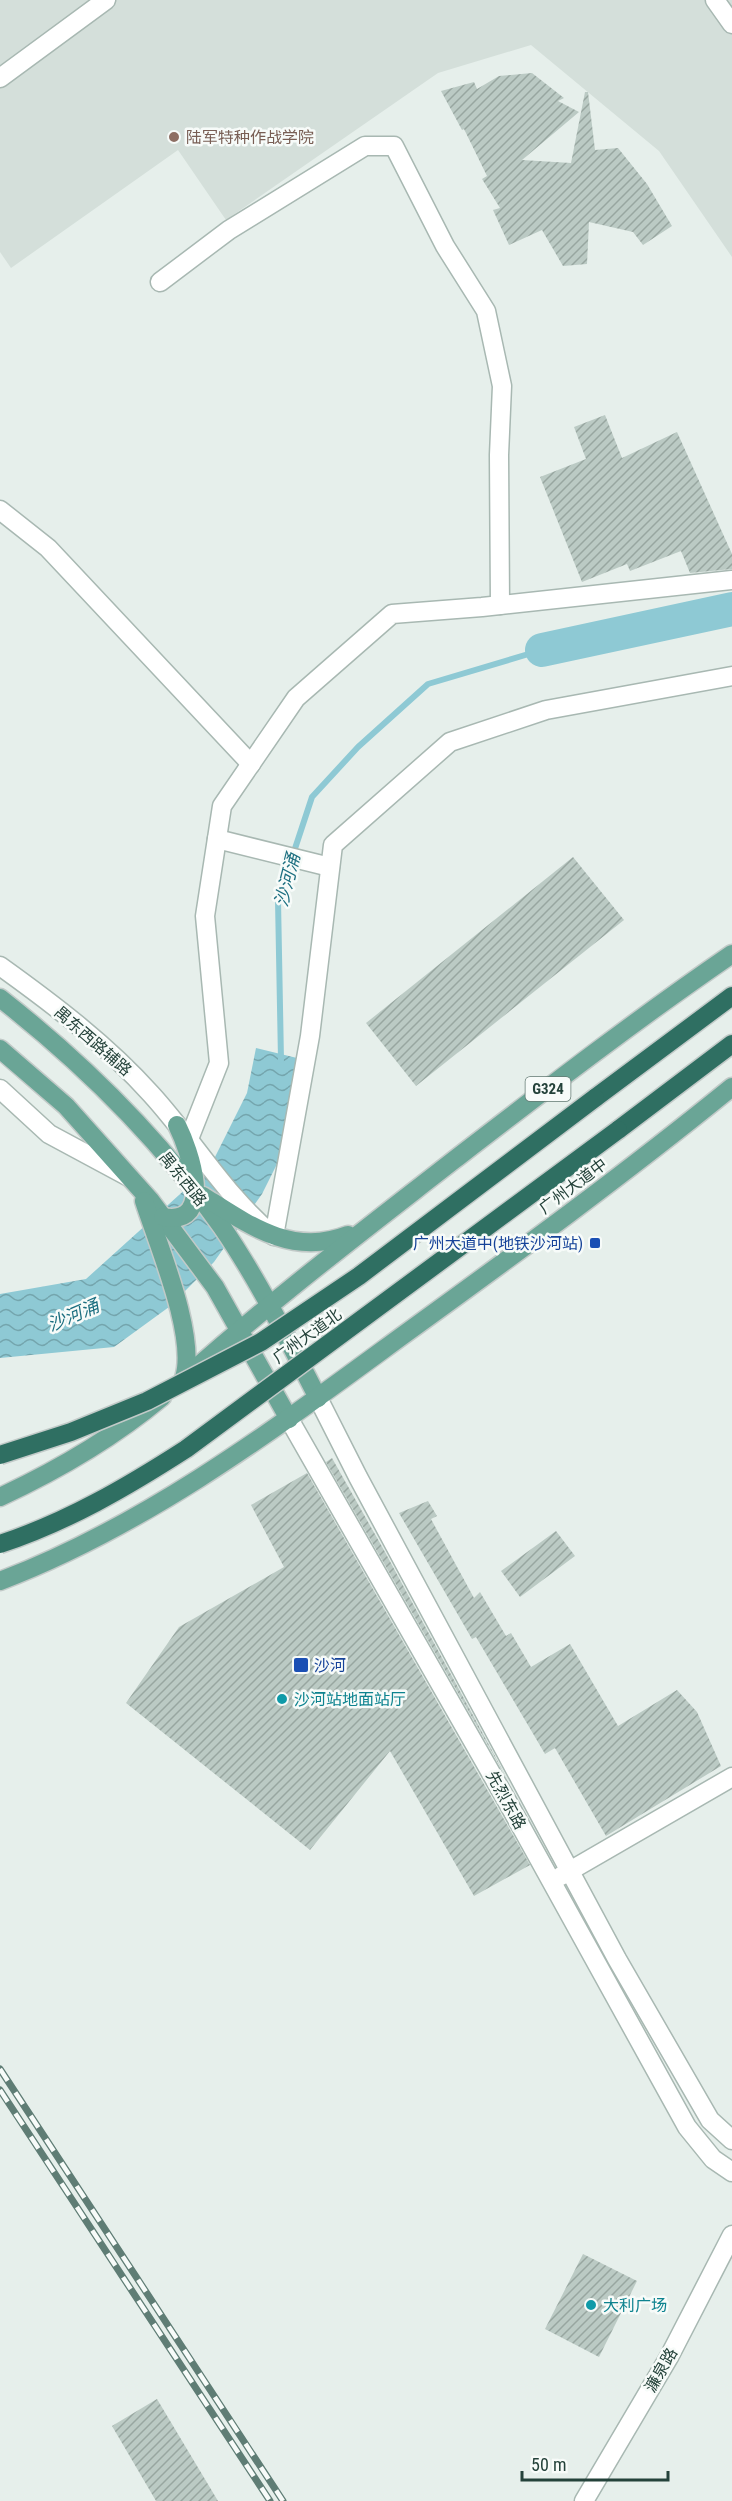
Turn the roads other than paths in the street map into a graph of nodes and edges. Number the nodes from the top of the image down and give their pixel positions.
1 (106, 0) edge
2 (715, 0) edge
3 (732, 24) edge
4 (0, 78) edge
5 (160, 282) dead end
6 (0, 510) edge
7 (732, 580) edge
8 (500, 605) junction
9 (732, 676) edge
10 (251, 764) junction
11 (217, 839) junction
12 (325, 865) junction
13 (732, 954) edge
14 (0, 966) edge
15 (732, 996) edge
16 (0, 998) edge
17 (732, 1044) edge
18 (0, 1049) edge
19 (732, 1087) edge
20 (0, 1089) edge
21 (183, 1132) junction
22 (135, 1183) junction
23 (196, 1193) junction
24 (213, 1208) junction
25 (164, 1219) junction
26 (367, 1228) junction
27 (274, 1236) junction
28 (269, 1304) junction
29 (240, 1329) junction
30 (184, 1378) junction
31 (318, 1398) junction
32 (289, 1419) junction
33 (0, 1455) edge
34 (0, 1497) edge
35 (0, 1544) edge
36 (0, 1581) edge
37 (732, 1777) edge
38 (570, 1872) junction
39 (551, 1881) junction
40 (732, 2140) edge
41 (732, 2172) edge
42 (732, 2235) edge
43 (584, 2501) edge

1 - 4 street
2 - 3 street
5 - 8 street
6 - 10 street
7 - 8 street
8 - 10 street
9 - 12 street
10 - 11 street
11 - 12 street
11 - 21 street
12 - 27 street
13 - 26 main road, G324
14 - 21 street, 禺东西路辅路
15 - 33 highway, 广州大道北, bridge
16 - 23 main road, 禺东西路
17 - 35 highway, 广州大道北, bridge
18 - 22 main road
19 - 31 main road, 广州大道中
20 - 22 street
21 - 23 main road
21 - 27 street, 禺东西路辅路
22 - 25 main road
22 - 30 main road
23 - 24 main road, 禺东西路
23 - 25 main road
24 - 27 main road, G324
24 - 28 main road, 禺东西路
25 - 29 main road
26 - 27 main road, G324
26 - 28 main road
28 - 29 main road
28 - 31 main road, 禺东西路
29 - 30 main road
29 - 32 main road
30 - 34 main road
31 - 32 main road, 广州大道中
31 - 38 street, 先烈东路
32 - 36 main road
32 - 39 street, 先烈东路
37 - 38 street
38 - 39 street
38 - 40 street, 先烈东路
39 - 41 street, 先烈东路
42 - 43 street, 濂泉路

